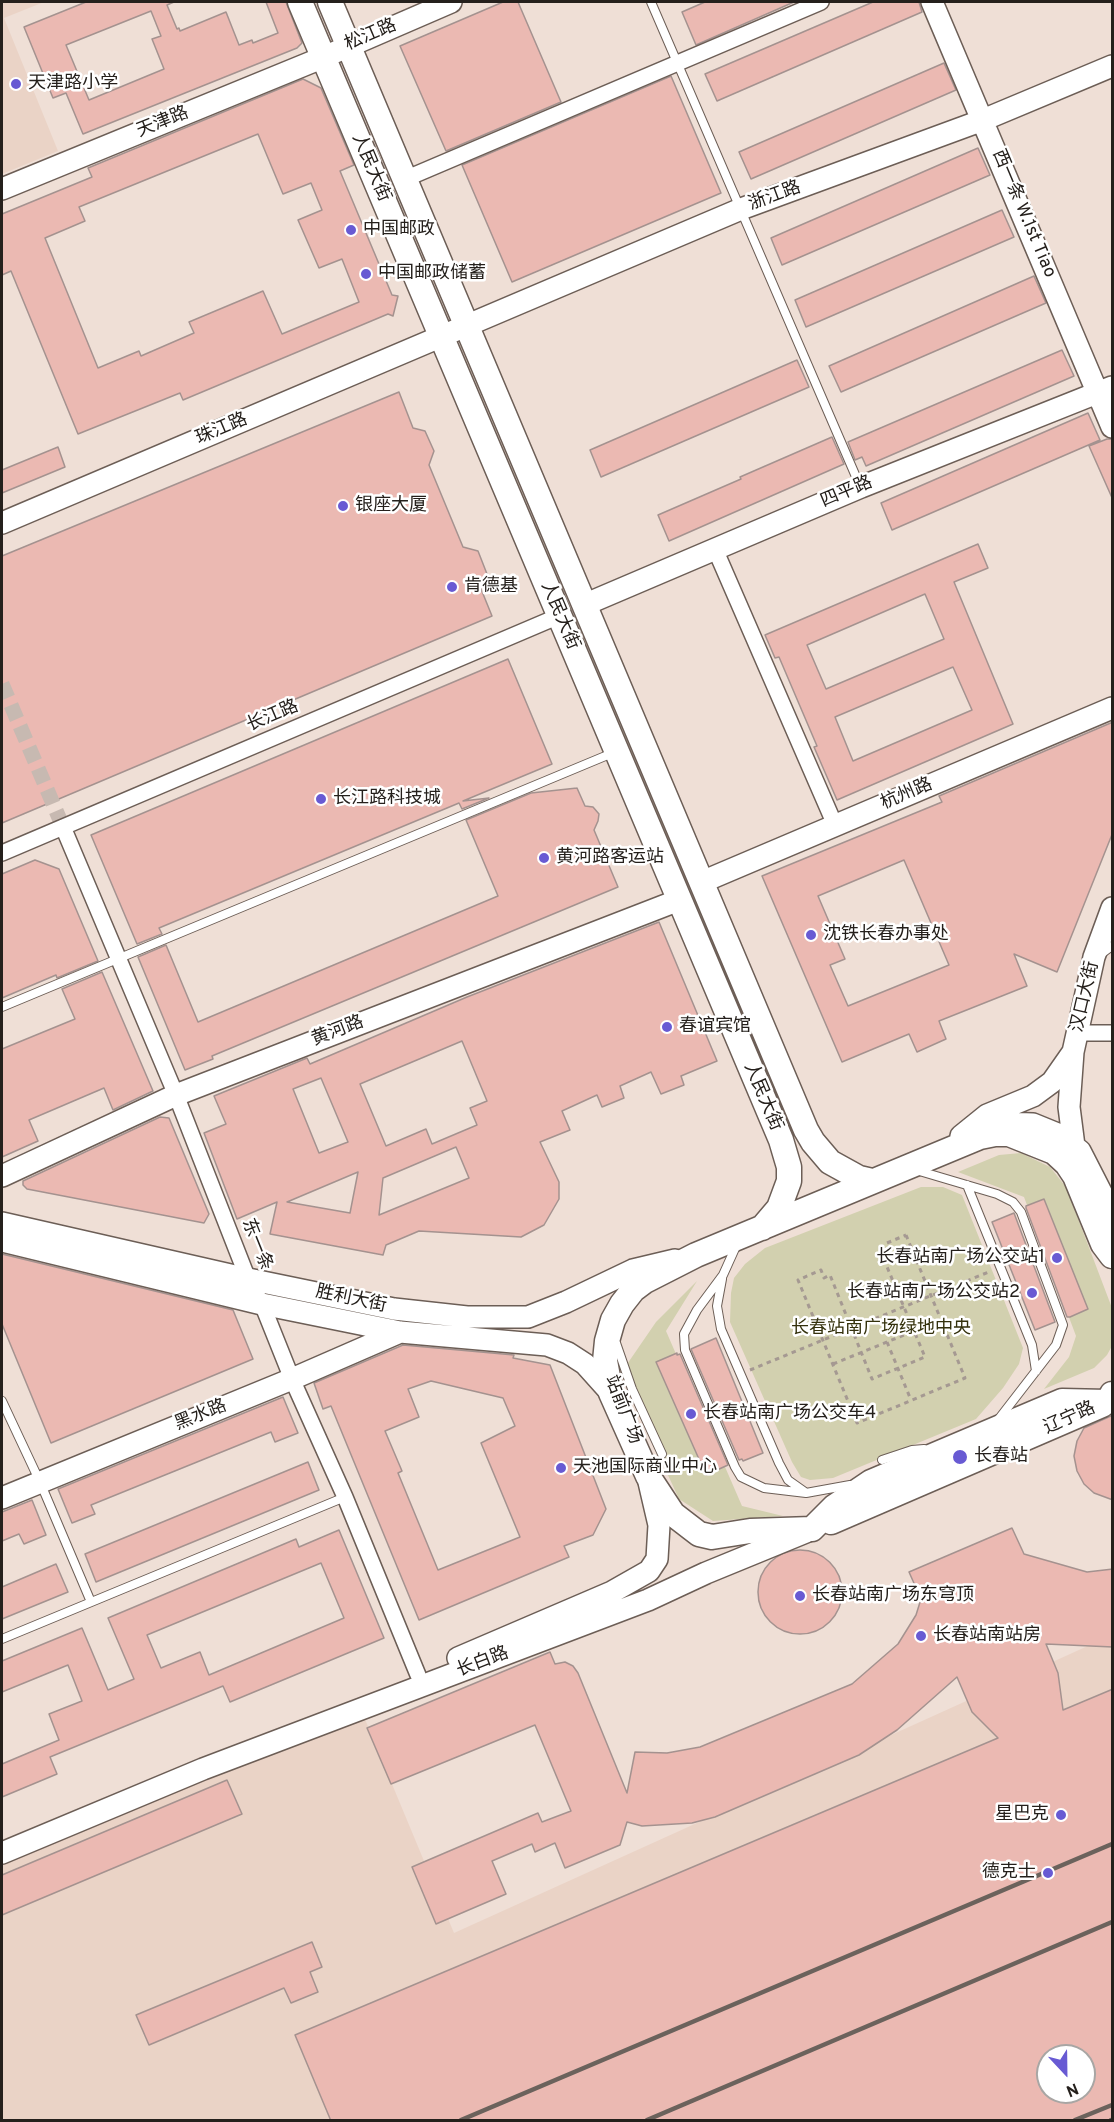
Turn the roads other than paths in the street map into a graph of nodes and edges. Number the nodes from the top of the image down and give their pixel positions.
1 (300, 2) edge
2 (330, 2) edge
3 (451, 2) edge
4 (651, 2) edge
5 (821, 2) edge
6 (932, 2) edge
7 (348, 46) junction
8 (324, 57) junction
9 (678, 63) junction
10 (1113, 66) edge
11 (983, 120) junction
12 (405, 180) junction
13 (2, 189) edge
14 (741, 210) junction
15 (467, 326) junction
16 (442, 337) junction
17 (1106, 390) edge
18 (1113, 427) edge
19 (861, 487) junction
20 (2, 523) edge
21 (715, 549) junction
22 (584, 605) junction
23 (560, 616) junction
24 (1113, 708) edge
25 (617, 752) junction
26 (835, 825) junction
27 (63, 827) junction
28 (2, 853) edge
29 (702, 882) junction
30 (680, 900) junction
31 (1113, 908) edge
32 (1113, 946) edge
33 (1094, 957) junction
34 (117, 958) junction
35 (2, 1007) edge
36 (1113, 1033) edge
37 (1075, 1043) junction
38 (176, 1095) junction
39 (961, 1136) junction
40 (1074, 1146) junction
41 (905, 1167) junction
42 (2, 1176) edge
43 (872, 1181) junction
44 (967, 1185) junction
45 (1113, 1222) edge
46 (2, 1223) edge
47 (762, 1228) junction
48 (740, 1237) junction
49 (2, 1241) edge
50 (696, 1256) junction
51 (1113, 1256) edge
52 (723, 1275) junction
53 (248, 1279) junction
54 (262, 1304) junction
55 (613, 1320) junction
56 (400, 1332) junction
57 (1035, 1371) junction
58 (292, 1379) junction
59 (611, 1393) junction
60 (1111, 1399) edge
61 (2, 1401) edge
62 (988, 1433) junction
63 (662, 1454) dead end
64 (954, 1459) junction
65 (882, 1460) dead end
66 (648, 1476) junction
67 (40, 1482) junction
68 (872, 1482) junction
69 (806, 1492) junction
70 (345, 1497) junction
71 (2, 1498) edge
72 (812, 1529) junction
73 (91, 1602) junction
74 (2, 1639) edge
75 (418, 1675) junction
76 (2, 1841) edge
77 (2, 1853) edge

1 - 8 main road, 人民大街
2 - 7 main road, 人民大街
3 - 7 main road, 松江路
4 - 9 lane
5 - 9 street
6 - 11 main road, 西一条 W.1st Tiao
7 - 8 main road, 松江路
7 - 12 main road, 人民大街
8 - 13 main road, 天津路
8 - 16 main road, 人民大街
9 - 12 street
9 - 14 lane
10 - 11 main road, 浙江路
11 - 14 main road, 浙江路
11 - 17 main road, 西一条 W.1st Tiao
12 - 15 main road, 人民大街
14 - 15 main road, 浙江路
14 - 19 lane
15 - 16 main road, 浙江路
15 - 22 main road, 人民大街
16 - 20 main road, 珠江路
16 - 23 main road, 人民大街
17 - 18 main road, 西一条 W.1st Tiao
17 - 19 main road, 四平路
19 - 21 main road, 四平路
21 - 22 main road, 四平路
21 - 26 street
22 - 29 main road, 人民大街
23 - 25 main road, 人民大街
23 - 27 street, 长江路
24 - 26 main road, 杭州路
25 - 30 main road, 人民大街
25 - 34 lane
26 - 29 main road, 杭州路
27 - 28 street, 长江路
27 - 34 street, 东一条
29 - 43 main road, 人民大街
30 - 38 main road, 黄河路
30 - 47 main road, 人民大街
31 - 33 main road, 汉口大街
32 - 33 lane
33 - 37 main road, 汉口大街
34 - 35 lane
34 - 38 street, 东一条
36 - 37 street
37 - 39 main road
37 - 40 main road, 汉口大街
38 - 42 main road, 黄河路
38 - 53 street, 东一条
39 - 40 main road
39 - 41 main road
40 - 45 main road
41 - 43 main road, 站前广场
41 - 44 lane
41 - 51 main road, 站前广场
43 - 47 main road, 站前广场
44 - 57 lane
44 - 57 lane
46 - 53 main road, 胜利大街
47 - 48 main road, 站前广场
48 - 50 main road, 站前广场
48 - 52 lane
49 - 54 main road, 胜利大街
50 - 53 main road, 胜利大街
50 - 55 main road, 站前广场
52 - 69 lane
52 - 69 lane
53 - 54 street, 东一条
54 - 56 main road, 胜利大街
54 - 58 street, 东一条
55 - 59 main road, 站前广场
55 - 63 lane
56 - 58 main road, 黑水路
56 - 59 main road, 胜利大街
57 - 62 lane
58 - 67 main road, 黑水路
58 - 70 street, 东一条
59 - 66 main road, 站前广场
60 - 62 main road
60 - 64 main road, 辽宁路
61 - 67 lane
62 - 64 main road
64 - 65 lane
64 - 68 main road
64 - 72 main road, 长白路
66 - 72 main road, 站前广场
66 - 75 main road, 长白路
67 - 71 main road, 黑水路
67 - 73 lane
68 - 69 lane
68 - 72 main road
70 - 73 lane
70 - 75 street, 东一条
72 - 77 main road, 长白路
73 - 74 lane
75 - 76 main road, 长白路

